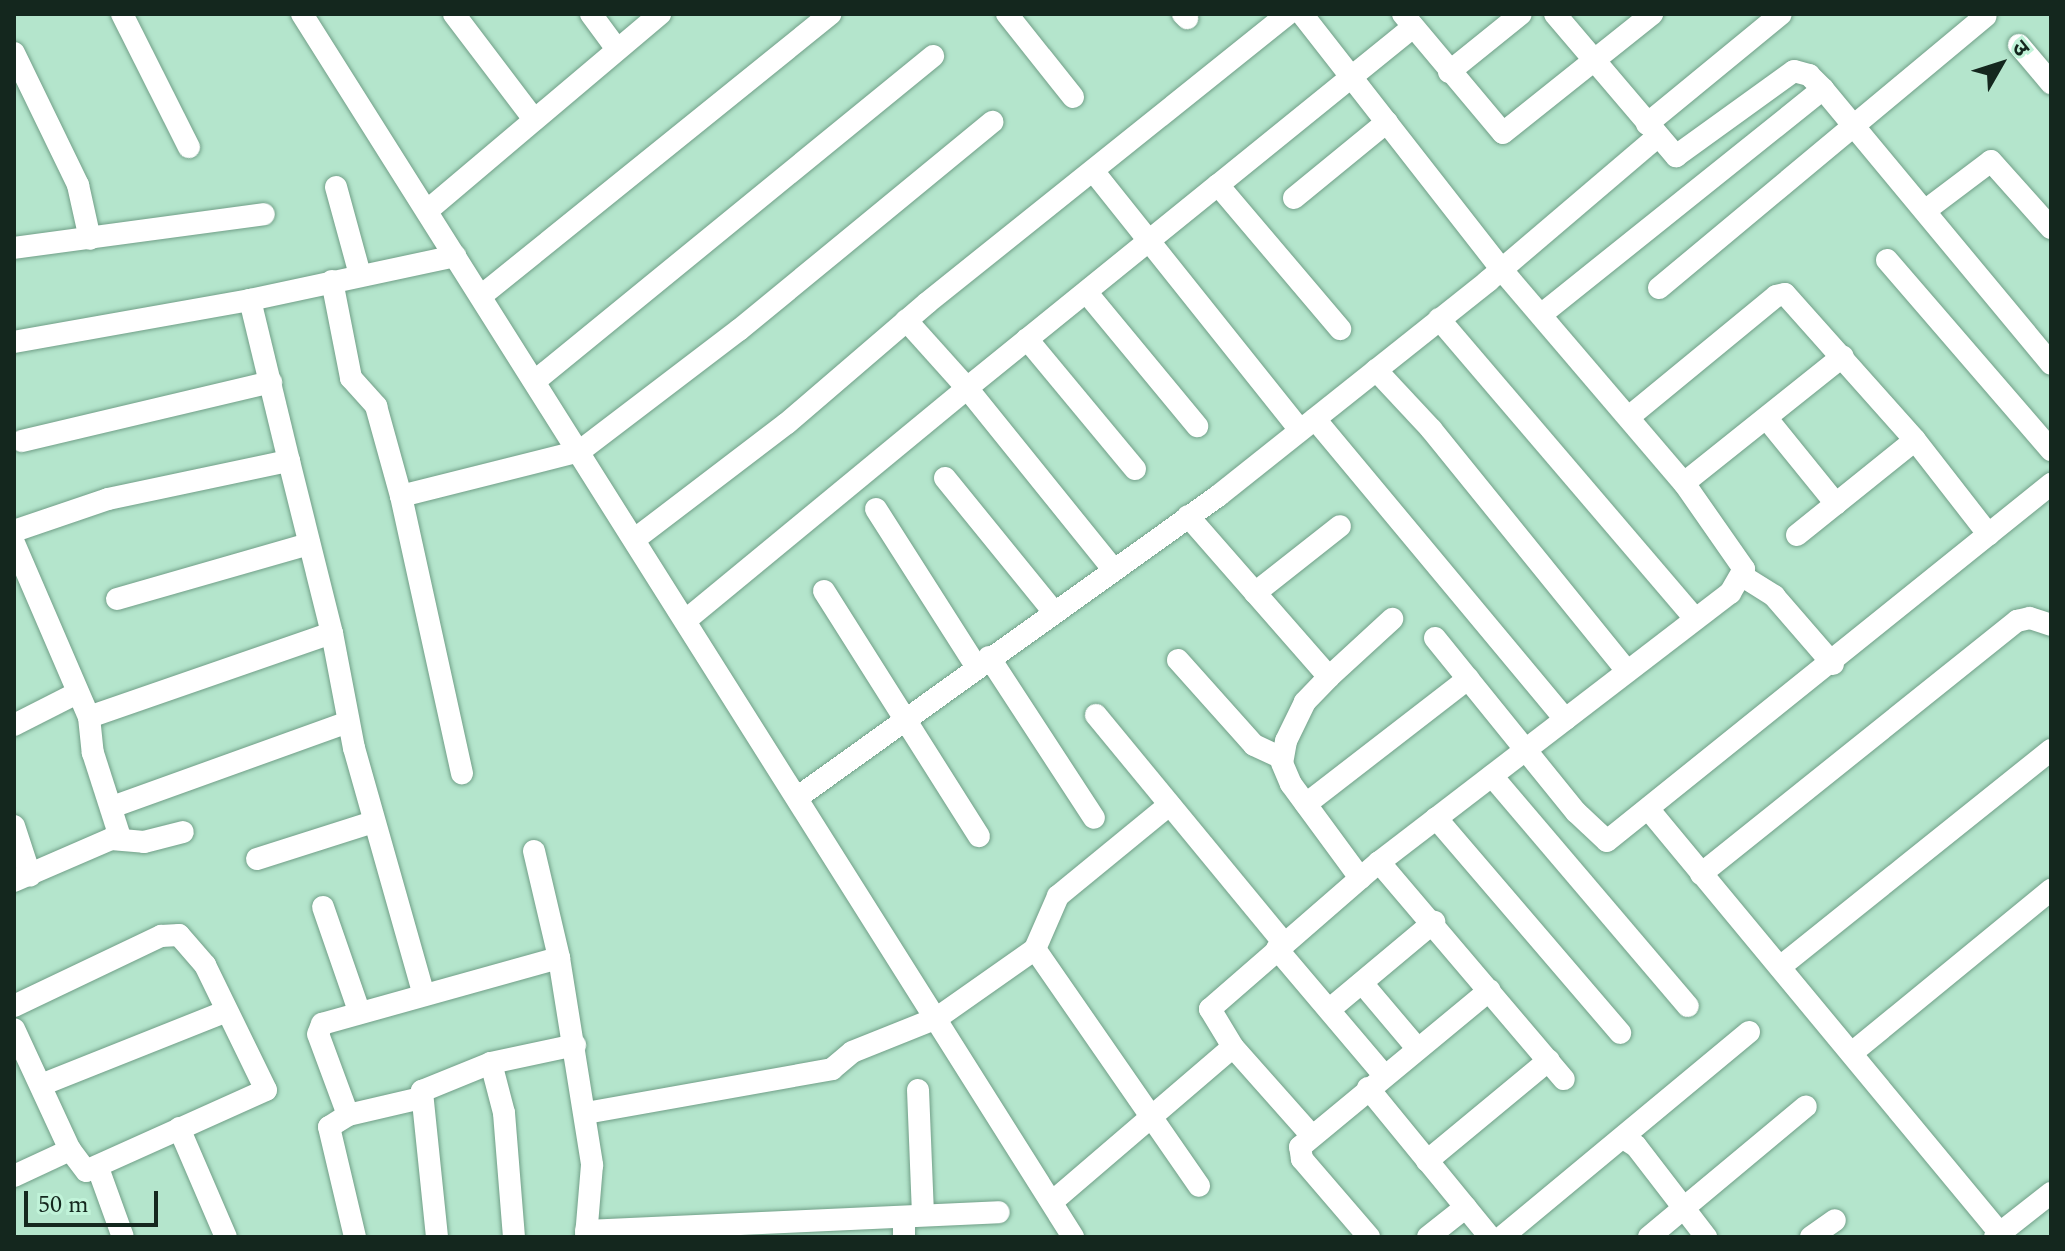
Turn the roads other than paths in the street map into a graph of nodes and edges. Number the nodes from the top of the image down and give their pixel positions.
1 (122, 14) edge
2 (302, 14) edge
3 (454, 14) edge
4 (591, 14) edge
5 (660, 14) edge
6 (830, 14) edge
7 (1007, 14) edge
8 (1288, 14) edge
9 (1302, 14) edge
10 (1521, 14) edge
11 (1555, 14) edge
12 (1652, 14) edge
13 (1781, 14) edge
14 (1986, 15) edge
15 (1408, 21) edge
16 (2019, 45) dead end
17 (616, 48) junction
18 (14, 53) edge
19 (933, 56) dead end
20 (1595, 63) junction
21 (1449, 72) junction
22 (2048, 73) edge
23 (1352, 78) junction
24 (1823, 89) junction
25 (1073, 97) dead end
26 (533, 118) junction
27 (992, 122) dead end
28 (1387, 122) junction
29 (1855, 127) junction
30 (1652, 130) junction
31 (189, 147) dead end
32 (1094, 172) junction
33 (1218, 185) junction
34 (336, 187) dead end
35 (1294, 198) dead end
36 (428, 210) junction
37 (1926, 210) junction
38 (264, 214) dead end
39 (2051, 228) edge
40 (90, 239) junction
41 (1151, 239) junction
42 (14, 248) edge
43 (455, 256) junction
44 (1887, 260) dead end
45 (1501, 269) junction
46 (360, 275) junction
47 (332, 281) junction
48 (1659, 288) dead end
49 (1087, 293) junction
50 (481, 296) junction
51 (250, 300) junction
52 (1542, 314) junction
53 (1439, 319) junction
54 (906, 320) junction
55 (1340, 329) dead end
56 (1027, 339) junction
57 (14, 342) edge
58 (1843, 356) junction
59 (2051, 364) edge
60 (1376, 370) junction
61 (535, 381) junction
62 (271, 382) junction
63 (967, 388) junction
64 (1630, 416) junction
65 (1768, 420) junction
66 (1308, 424) junction
67 (1197, 426) dead end
68 (1915, 440) junction
69 (22, 441) dead end
70 (2051, 450) edge
71 (580, 451) junction
72 (289, 461) junction
73 (1135, 469) dead end
74 (945, 478) dead end
75 (1684, 483) junction
76 (2051, 484) edge
77 (401, 496) junction
78 (1836, 504) junction
79 (876, 509) dead end
80 (1188, 516) junction
81 (1340, 526) dead end
82 (1797, 535) dead end
83 (1989, 535) junction
84 (635, 539) junction
85 (14, 542) edge
86 (309, 544) junction
87 (1113, 569) junction
88 (1744, 577) junction
89 (824, 591) dead end
90 (1255, 593) junction
91 (117, 599) dead end
92 (1054, 612) junction
93 (1392, 619) dead end
94 (1695, 619) junction
95 (686, 620) junction
96 (2051, 625) edge
97 (332, 633) junction
98 (1435, 638) dead end
99 (1178, 660) dead end
100 (982, 662) junction
101 (1833, 664) junction
102 (1626, 670) junction
103 (1329, 677) junction
104 (1468, 679) junction
105 (75, 694) junction
106 (1096, 715) dead end
107 (89, 717) junction
108 (905, 717) junction
109 (1565, 719) junction
110 (348, 722) junction
111 (14, 725) edge
112 (2051, 750) edge
113 (1526, 751) junction
114 (1282, 758) junction
115 (462, 773) dead end
116 (1492, 776) junction
117 (798, 797) junction
118 (1306, 804) junction
119 (1169, 805) junction
120 (112, 807) junction
121 (1650, 811) junction
122 (1094, 818) dead end
123 (1436, 818) junction
124 (373, 822) junction
125 (14, 826) edge
126 (183, 832) dead end
127 (979, 836) dead end
128 (120, 837) junction
129 (534, 851) dead end
130 (257, 859) dead end
131 (1379, 862) junction
132 (1701, 874) junction
133 (22, 878) edge
134 (1360, 878) junction
135 (2051, 890) edge
136 (323, 907) dead end
137 (1434, 922) junction
138 (1281, 946) junction
139 (1035, 949) junction
140 (559, 958) junction
141 (1780, 967) junction
142 (1362, 983) junction
143 (1490, 990) junction
144 (423, 992) junction
145 (14, 1006) edge
146 (1688, 1006) dead end
147 (1330, 1009) junction
148 (227, 1011) junction
149 (359, 1011) junction
150 (937, 1018) junction
151 (14, 1029) edge
152 (1749, 1032) dead end
153 (1620, 1033) dead end
154 (575, 1045) junction
155 (1233, 1047) junction
156 (1417, 1048) junction
157 (1853, 1052) junction
158 (1549, 1060) junction
159 (491, 1063) junction
160 (1564, 1079) dead end
161 (1376, 1081) junction
162 (41, 1085) junction
163 (918, 1090) dead end
164 (421, 1098) junction
165 (1806, 1106) dead end
166 (586, 1113) junction
167 (348, 1115) junction
168 (1149, 1118) junction
169 (179, 1128) junction
170 (1312, 1136) junction
171 (1623, 1138) junction
172 (70, 1150) junction
173 (1427, 1161) junction
174 (98, 1168) junction
175 (14, 1176) edge
176 (1199, 1186) dead end
177 (2051, 1193) edge
178 (1052, 1202) junction
179 (1466, 1207) junction
180 (1685, 1209) junction
181 (999, 1212) dead end
182 (1835, 1220) dead end
183 (910, 1223) edge
184 (586, 1234) edge
185 (1999, 1236) edge
186 (123, 1237) edge
187 (226, 1237) edge
188 (355, 1237) edge
189 (437, 1237) edge
190 (514, 1237) edge
191 (1073, 1237) edge
192 (1369, 1237) edge
193 (1428, 1237) edge
194 (1490, 1237) edge
195 (1502, 1237) edge
196 (1649, 1237) edge
197 (1706, 1237) edge
198 (1811, 1237) edge

1 - 31 street
2 - 36 street
3 - 26 street
4 - 17 street
5 - 17 street
6 - 50 street
7 - 25 street
8 - 32 street
9 - 23 street
10 - 21 street
11 - 20 street
12 - 20 street
13 - 30 street
14 - 29 street
15 - 21 street
15 - 23 street
16 - 22 street
17 - 26 street
18 - 40 street
19 - 61 street
20 - 21 street
20 - 30 street
23 - 28 street
23 - 33 street
24 - 29 street
24 - 30 street
24 - 52 street
26 - 36 street
27 - 71 street
28 - 35 street
28 - 45 street
29 - 37 street
29 - 48 street
30 - 45 street
32 - 41 street
32 - 54 street
33 - 41 street
33 - 55 street
34 - 46 street
36 - 43 street
37 - 39 street
37 - 59 street
38 - 40 street
40 - 42 street
41 - 49 street
41 - 66 street
43 - 46 street
43 - 50 street
44 - 70 street
45 - 52 street
45 - 53 street
46 - 47 street
47 - 51 street
47 - 77 street
49 - 56 street
49 - 67 street
50 - 61 street
51 - 57 street
51 - 62 street
52 - 64 street
53 - 60 street
53 - 94 street
54 - 63 street
54 - 84 street
56 - 63 street
56 - 73 street
58 - 64 street
58 - 65 street
58 - 68 street
60 - 66 street
60 - 102 street
61 - 71 street
62 - 69 street
62 - 72 street
63 - 87 street
63 - 95 street
64 - 75 street
65 - 75 street
65 - 78 street
66 - 80 street
66 - 109 street
68 - 78 street
68 - 83 street
71 - 77 street
71 - 84 street
72 - 85 street
72 - 86 street
74 - 92 street
75 - 88 street
76 - 83 street
77 - 115 street
78 - 82 street
79 - 100 street
80 - 87 street
80 - 90 street
81 - 90 street
83 - 101 street
84 - 95 street
85 - 105 street
86 - 91 street
86 - 97 street
87 - 92 street
88 - 94 street
88 - 101 street
89 - 108 street
90 - 103 street
92 - 100 street
93 - 103 street
94 - 102 street
95 - 117 street
96 - 132 street
97 - 107 street
97 - 110 street
98 - 104 street
99 - 114 street
100 - 108 street
100 - 122 street
101 - 121 street
102 - 109 street
103 - 114 street
104 - 113 street
104 - 118 street
105 - 107 street
105 - 111 street
106 - 119 street
107 - 120 street
108 - 117 street
108 - 127 street
109 - 113 street
110 - 120 street
110 - 124 street
112 - 141 street
113 - 116 street
113 - 121 street
114 - 118 street
116 - 123 street
116 - 146 street
117 - 150 street
118 - 134 street
119 - 138 street
119 - 139 street
120 - 128 street
121 - 132 street
123 - 131 street
123 - 153 street
124 - 130 street
124 - 144 street
125 - 133 street
126 - 128 street
128 - 133 street
129 - 140 street
131 - 134 street
131 - 137 street
132 - 141 street
134 - 138 street
135 - 157 street
136 - 149 street
137 - 142 street
137 - 143 street
138 - 147 street
138 - 155 street
139 - 150 street
139 - 168 street
140 - 144 street
140 - 154 street
141 - 157 street
142 - 147 street
142 - 156 street
143 - 156 street
143 - 158 street
144 - 149 street
145 - 148 street
147 - 161 street
148 - 162 street
148 - 169 street
149 - 167 street
150 - 166 street
150 - 178 street
151 - 162 street
152 - 171 street
154 - 159 street
154 - 166 street
155 - 168 street
155 - 170 street
156 - 161 street
157 - 185 street
158 - 160 street
158 - 173 street
159 - 164 street
159 - 190 street
161 - 170 street
161 - 173 street
162 - 172 street
163 - 183 street
164 - 167 street
164 - 189 street
165 - 180 street
166 - 184 street
167 - 188 street
168 - 176 street
168 - 178 street
169 - 174 street
169 - 187 street
170 - 192 street
171 - 180 street
171 - 195 street
172 - 174 street
172 - 175 street
173 - 179 street
174 - 186 street
177 - 185 street
178 - 191 street
179 - 193 street
179 - 194 street
180 - 196 street
180 - 197 street
181 - 183 street
182 - 198 street
183 - 184 street

